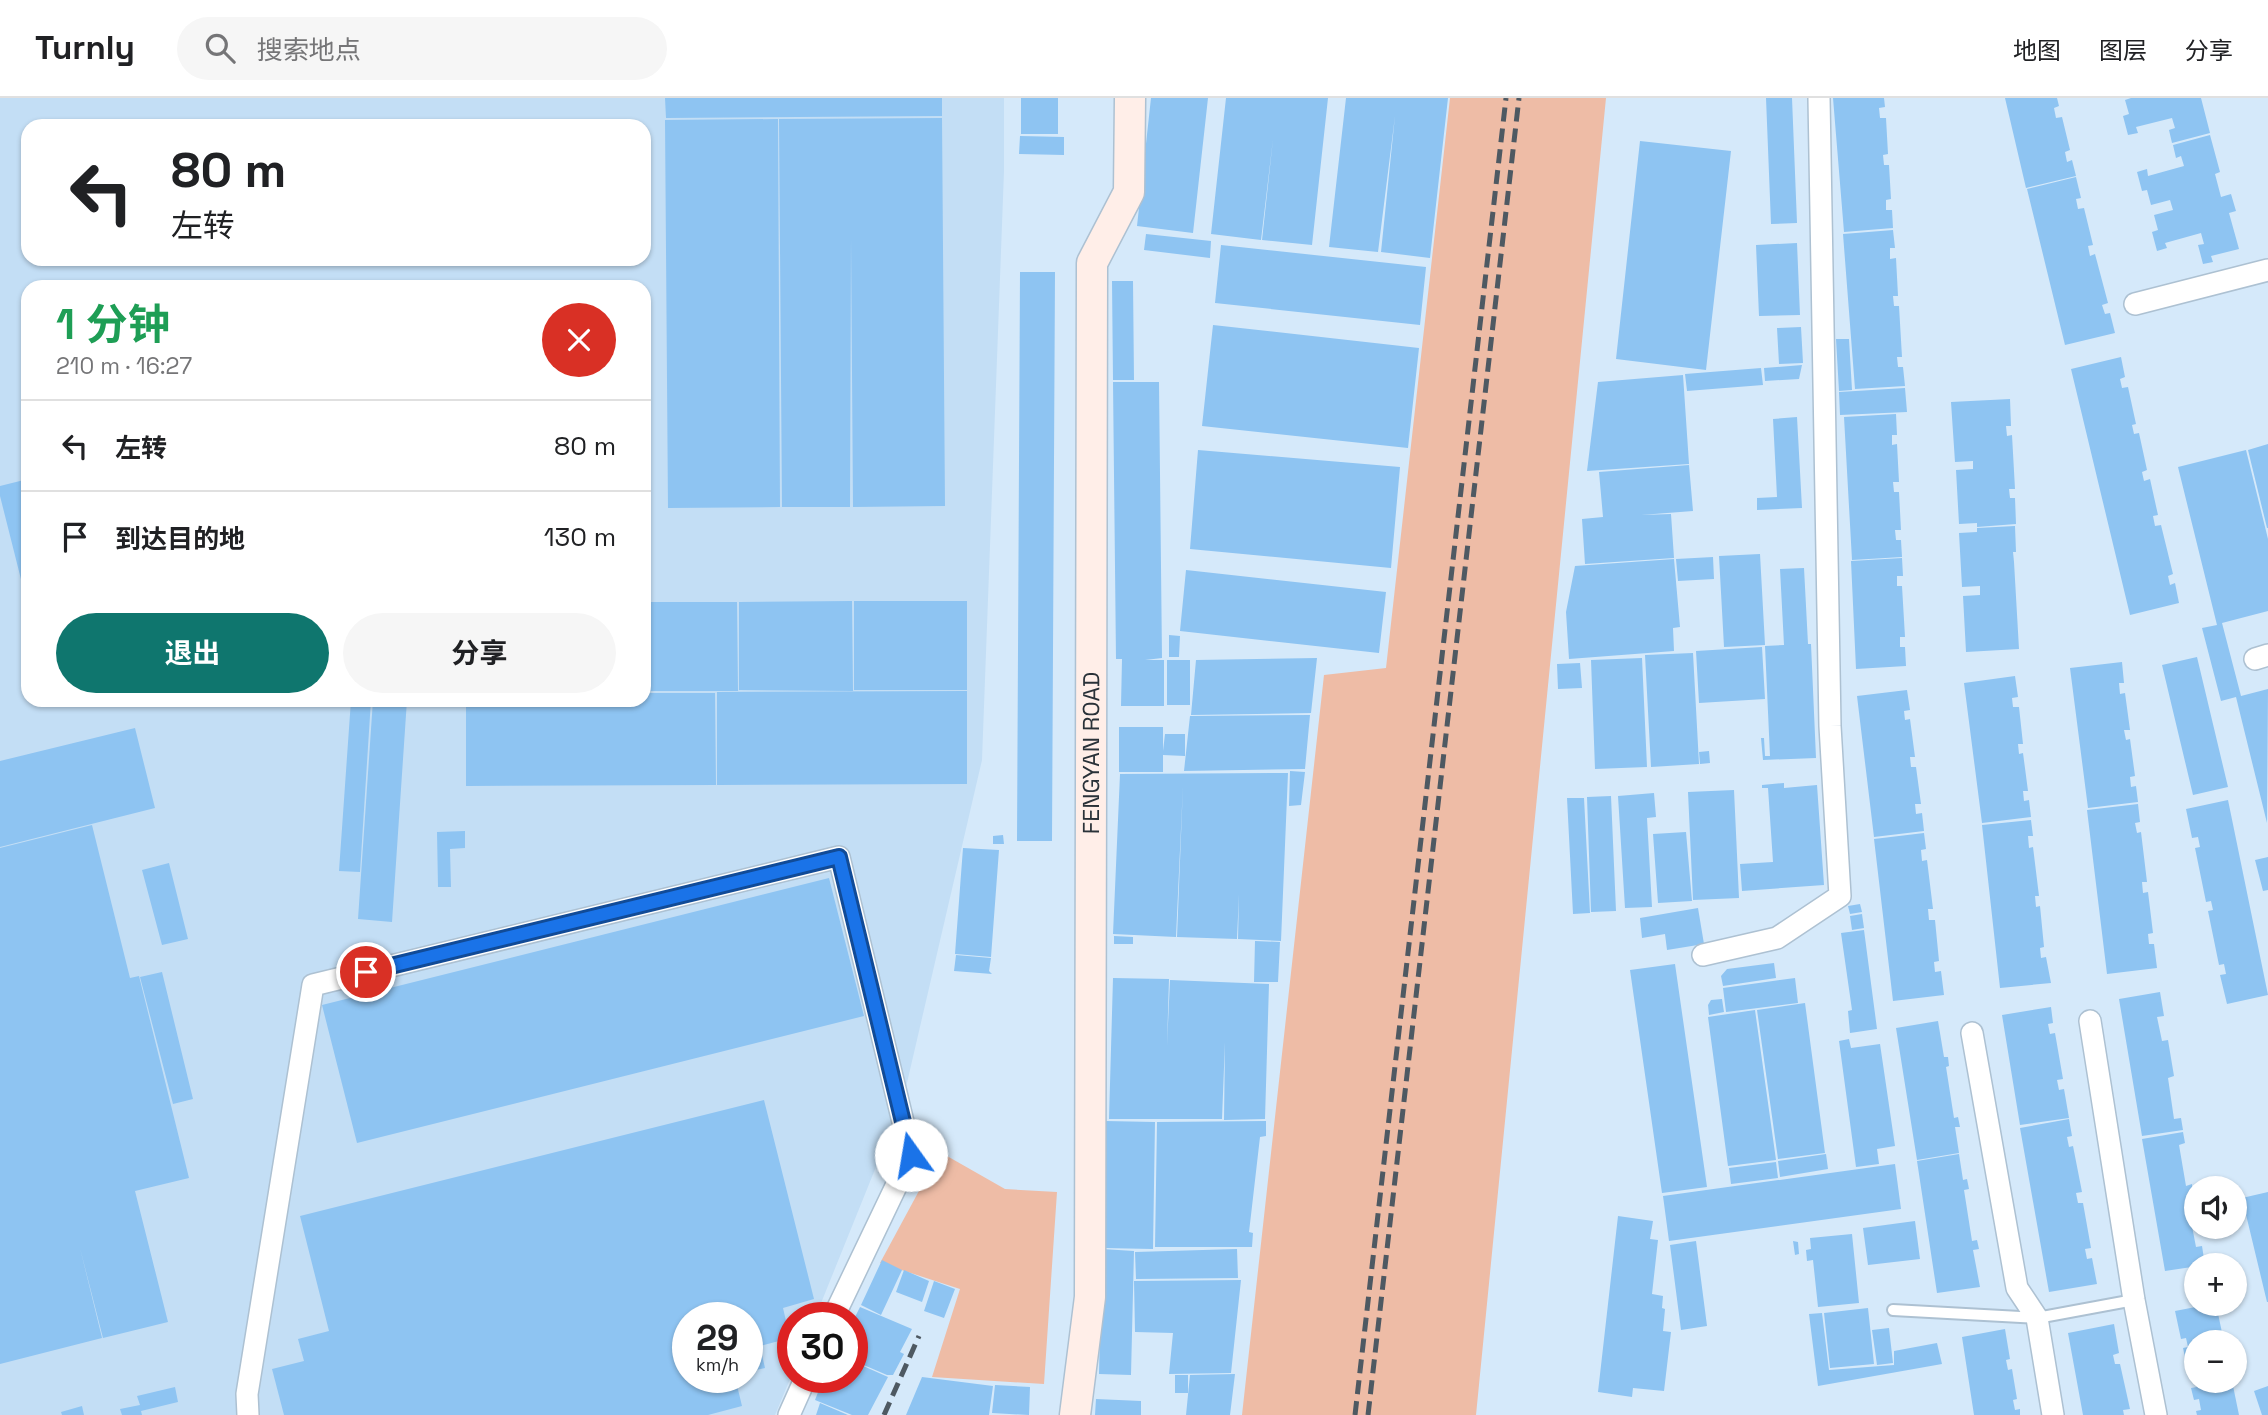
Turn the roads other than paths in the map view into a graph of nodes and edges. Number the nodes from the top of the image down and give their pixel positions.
1 (1130, 98) edge
2 (1819, 98) edge
3 (2268, 270) edge
4 (2135, 304) dead end
5 (1703, 955) dead end
6 (2090, 1021) dead end
7 (1972, 1033) dead end
8 (2134, 1300) junction
9 (841, 1302) edge
10 (1893, 1310) dead end
11 (2037, 1318) junction
12 (799, 1393) edge
13 (248, 1415) edge
14 (789, 1415) edge
15 (1075, 1415) edge
16 (2053, 1415) edge
17 (2156, 1415) edge

1 - 15 street, FENGYAN ROAD
2 - 5 street
3 - 4 street
6 - 8 street
7 - 11 street
8 - 11 lane
8 - 17 street
9 - 13 street
10 - 11 lane
11 - 16 street
12 - 14 street

